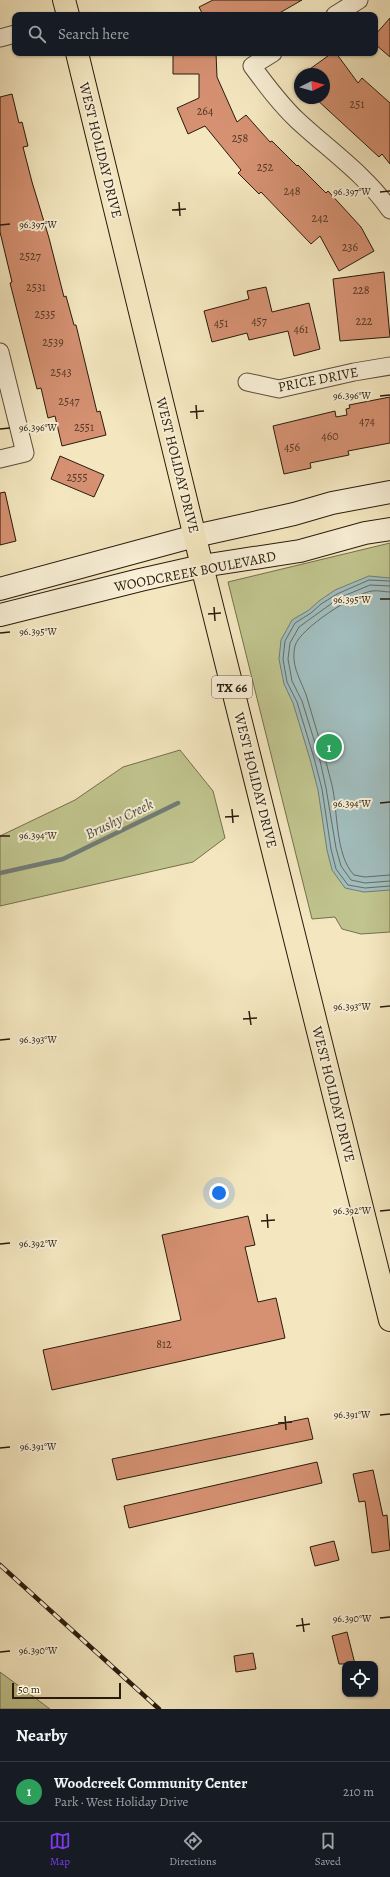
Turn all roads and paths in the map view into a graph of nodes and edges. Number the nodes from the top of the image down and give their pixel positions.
1 (64, 0) edge
2 (359, 0) edge
3 (67, 12) edge
4 (340, 12) edge
5 (12, 35) edge
6 (0, 38) edge
7 (78, 56) edge
8 (268, 56) edge
9 (390, 210) edge
10 (0, 352) edge
11 (390, 366) edge
12 (247, 382) dead end
13 (0, 459) edge
14 (390, 492) edge
15 (390, 529) edge
16 (195, 536) junction
17 (202, 566) junction
18 (0, 589) edge
19 (0, 615) edge
20 (390, 1320) edge

1 - 3 main road
2 - 4 street
5 - 6 street
7 - 16 main road, WEST HOLIDAY DRIVE / TX 66
8 - 9 street
10 - 13 street
11 - 12 street, PRICE DRIVE
14 - 16 street, WOODCREEK BOULEVARD
15 - 17 street, WOODCREEK BOULEVARD
16 - 17 main road, WEST HOLIDAY DRIVE / TX 66
16 - 18 street, WOODCREEK BOULEVARD
17 - 19 street, WOODCREEK BOULEVARD
17 - 20 main road, WEST HOLIDAY DRIVE / TX 66

